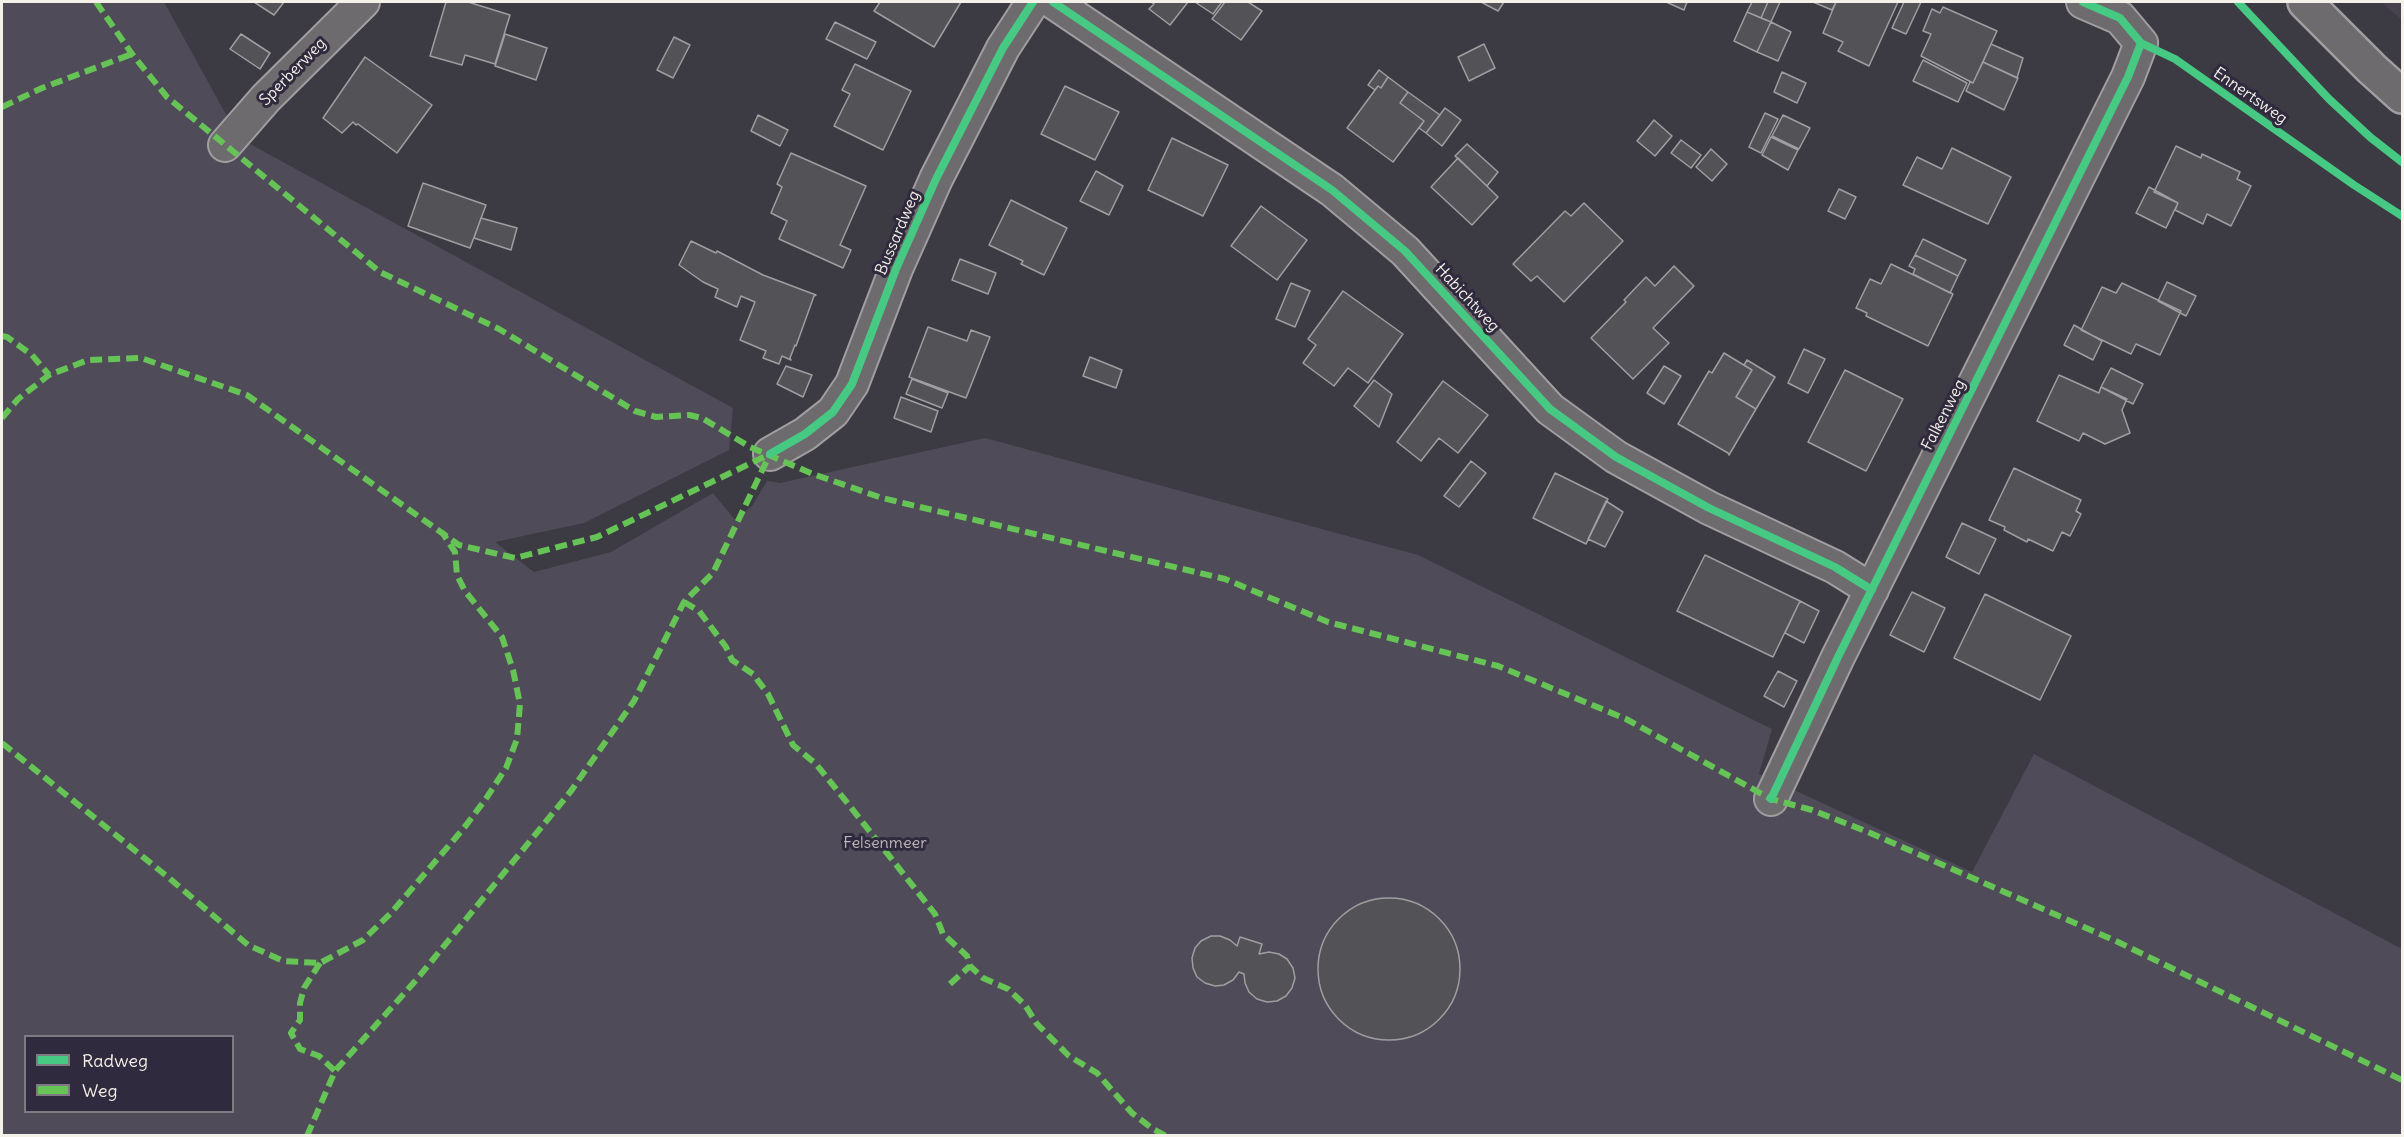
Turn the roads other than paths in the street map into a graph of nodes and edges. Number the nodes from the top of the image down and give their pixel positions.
1 (363, 2) edge
2 (1034, 2) edge
3 (1053, 2) edge
4 (2083, 2) edge
5 (2305, 2) edge
6 (2403, 96) edge
7 (225, 145) dead end
8 (770, 454) dead end
9 (1872, 590) junction
10 (1771, 799) dead end

1 - 7 street, Sperberweg
2 - 8 street, Bussardweg
3 - 9 street, Habichtweg
4 - 9 street, Falkenweg
5 - 6 street
9 - 10 street, Falkenweg

